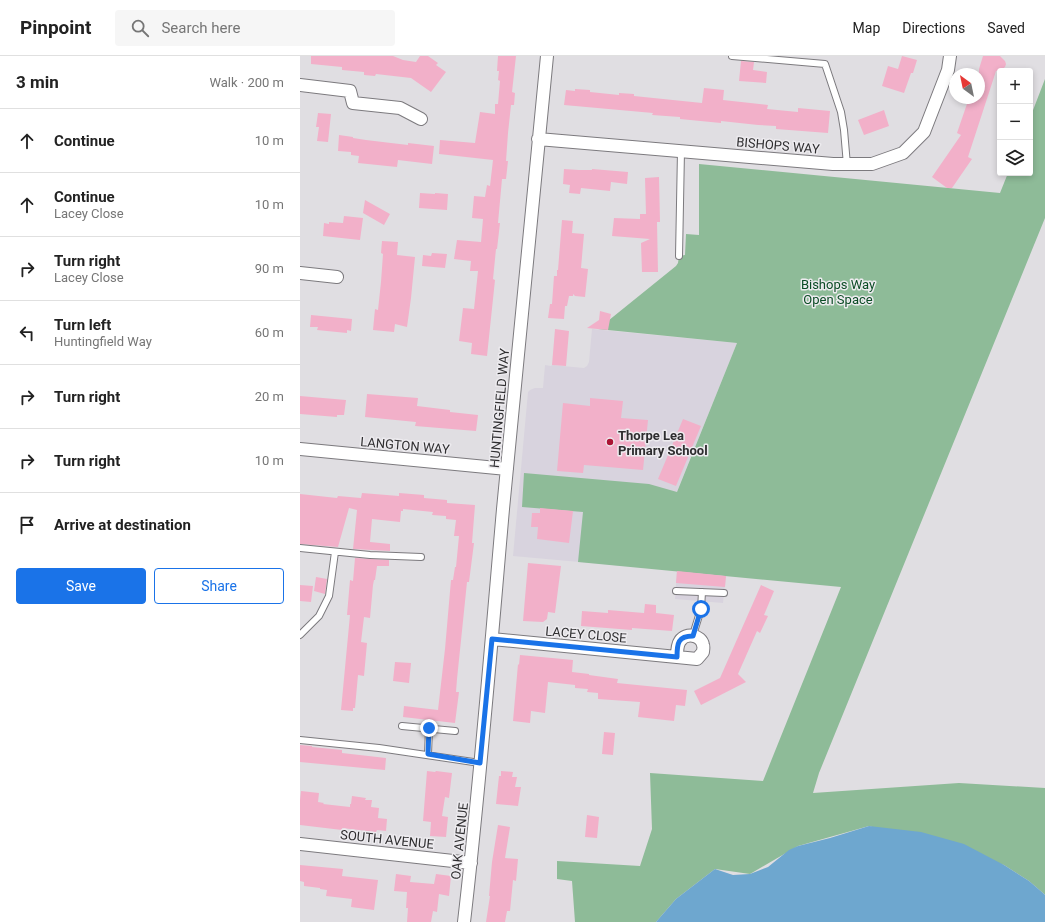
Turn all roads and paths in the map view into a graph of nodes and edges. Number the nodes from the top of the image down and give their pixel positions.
1 (547, 56) edge
2 (732, 56) edge
3 (950, 56) edge
4 (300, 85) edge
5 (421, 119) dead end
6 (538, 139) junction
7 (681, 151) junction
8 (847, 165) junction
9 (679, 256) dead end
10 (300, 273) edge
11 (337, 276) dead end
12 (300, 450) edge
13 (507, 469) junction
14 (300, 548) edge
15 (335, 552) junction
16 (421, 557) dead end
17 (676, 591) dead end
18 (702, 592) junction
19 (724, 593) dead end
20 (300, 635) edge
21 (693, 636) junction
22 (492, 639) junction
23 (677, 657) junction
24 (402, 726) dead end
25 (429, 728) junction
26 (455, 731) dead end
27 (300, 740) edge
28 (428, 754) junction
29 (480, 763) junction
30 (300, 844) edge
31 (471, 863) junction
32 (464, 922) edge

1 - 6 street, HUNTINGFIELD WAY
2 - 8 lane
3 - 8 street, BISHOPS WAY
4 - 5 street
6 - 7 street, BISHOPS WAY
6 - 13 street, HUNTINGFIELD WAY
7 - 8 street, BISHOPS WAY
7 - 9 lane
10 - 11 street
12 - 13 street, LANGTON WAY
13 - 22 street, HUNTINGFIELD WAY
14 - 15 lane
15 - 16 lane
15 - 20 lane
17 - 18 lane
18 - 19 lane
18 - 21 lane
21 - 23 street
21 - 23 street, LACEY CLOSE
22 - 23 street, LACEY CLOSE
22 - 29 street, HUNTINGFIELD WAY
24 - 25 lane
25 - 26 lane
25 - 28 lane
27 - 28 lane
28 - 29 lane
29 - 31 street, OAK AVENUE
30 - 31 street, SOUTH AVENUE
31 - 32 street, OAK AVENUE

